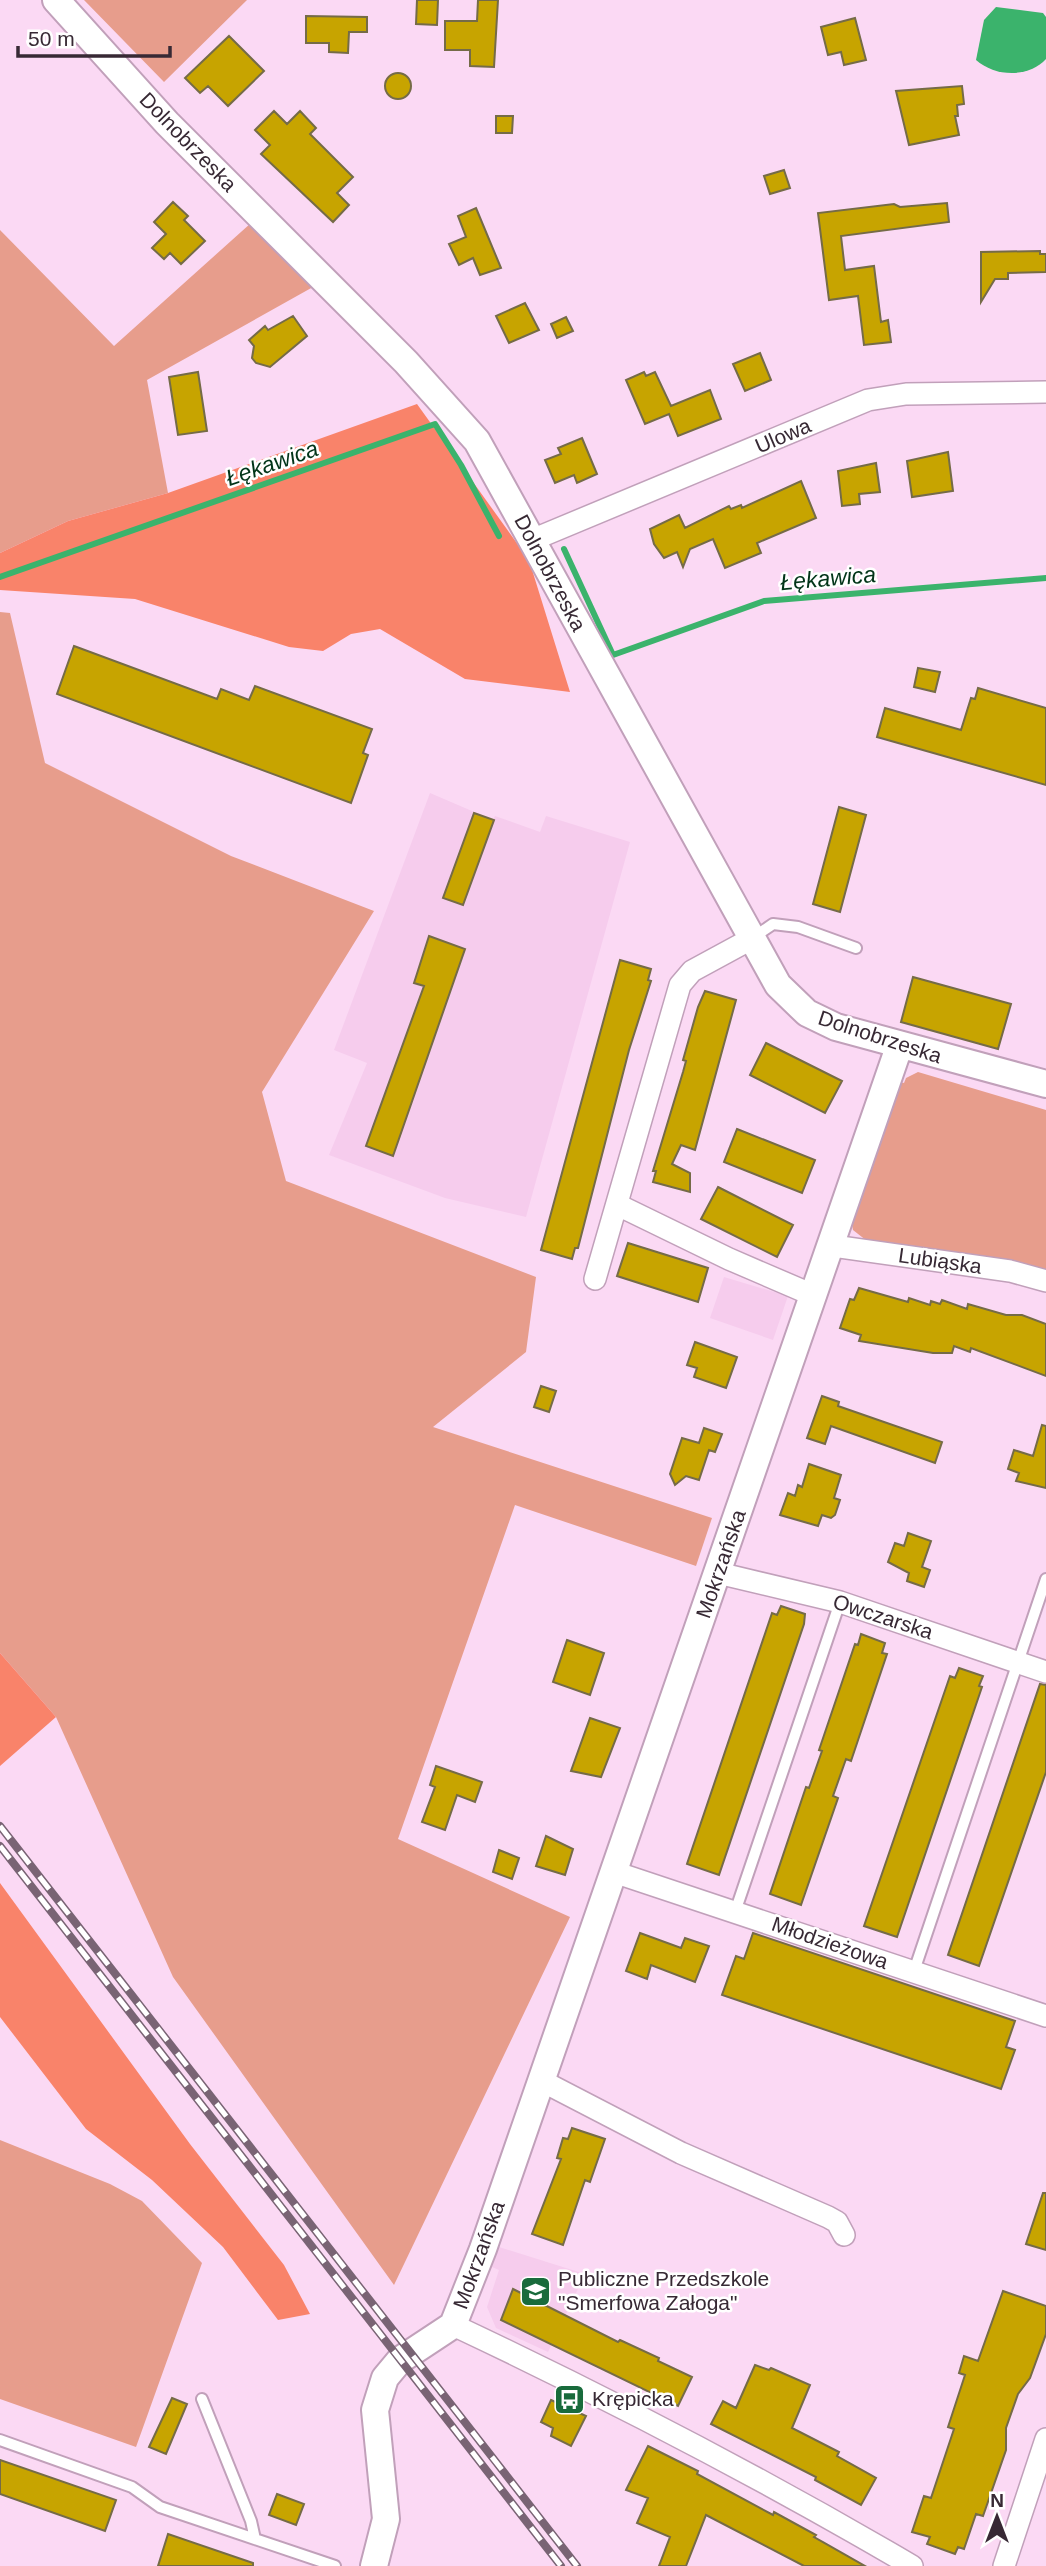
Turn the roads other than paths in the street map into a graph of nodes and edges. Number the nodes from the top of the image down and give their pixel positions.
1 (57, 0) edge
2 (1046, 391) edge
3 (532, 540) junction
4 (751, 939) junction
5 (856, 948) dead end
6 (899, 1047) junction
7 (1046, 1084) edge
8 (618, 1205) junction
9 (833, 1246) junction
10 (595, 1279) dead end
11 (1046, 1281) edge
12 (815, 1296) junction
13 (718, 1573) junction
14 (1046, 1579) edge
15 (840, 1602) junction
16 (1019, 1663) junction
17 (1046, 1672) edge
18 (614, 1872) junction
19 (736, 1912) junction
20 (914, 1971) junction
21 (1046, 2016) edge
22 (542, 2081) junction
23 (844, 2235) dead end
24 (453, 2325) junction
25 (202, 2399) dead end
26 (1046, 2439) edge
27 (0, 2440) edge
28 (255, 2539) junction
29 (335, 2566) edge
30 (374, 2566) edge
31 (912, 2566) edge
32 (1004, 2566) edge

1 - 3 street, Dolnobrzeska
2 - 3 street, Ulowa
3 - 4 street, Dolnobrzeska
4 - 5 lane
4 - 6 street, Dolnobrzeska
4 - 8 street
6 - 7 street, Dolnobrzeska
6 - 9 street, Mokrzańska
8 - 10 street
8 - 12 street
9 - 11 street, Lubiąska
9 - 12 street, Mokrzańska
12 - 13 street, Mokrzańska
13 - 15 street, Owczarska
13 - 18 street, Mokrzańska
14 - 16 lane
15 - 16 street, Owczarska
15 - 19 lane
16 - 17 street, Owczarska
16 - 20 lane
18 - 19 street, Młodzieżowa
18 - 22 street, Mokrzańska
19 - 20 street, Młodzieżowa
20 - 21 street, Młodzieżowa
22 - 23 street
22 - 24 street, Mokrzańska
24 - 30 street, Mokrzańska
24 - 31 street
25 - 28 lane
26 - 32 street
27 - 28 lane
28 - 29 lane

